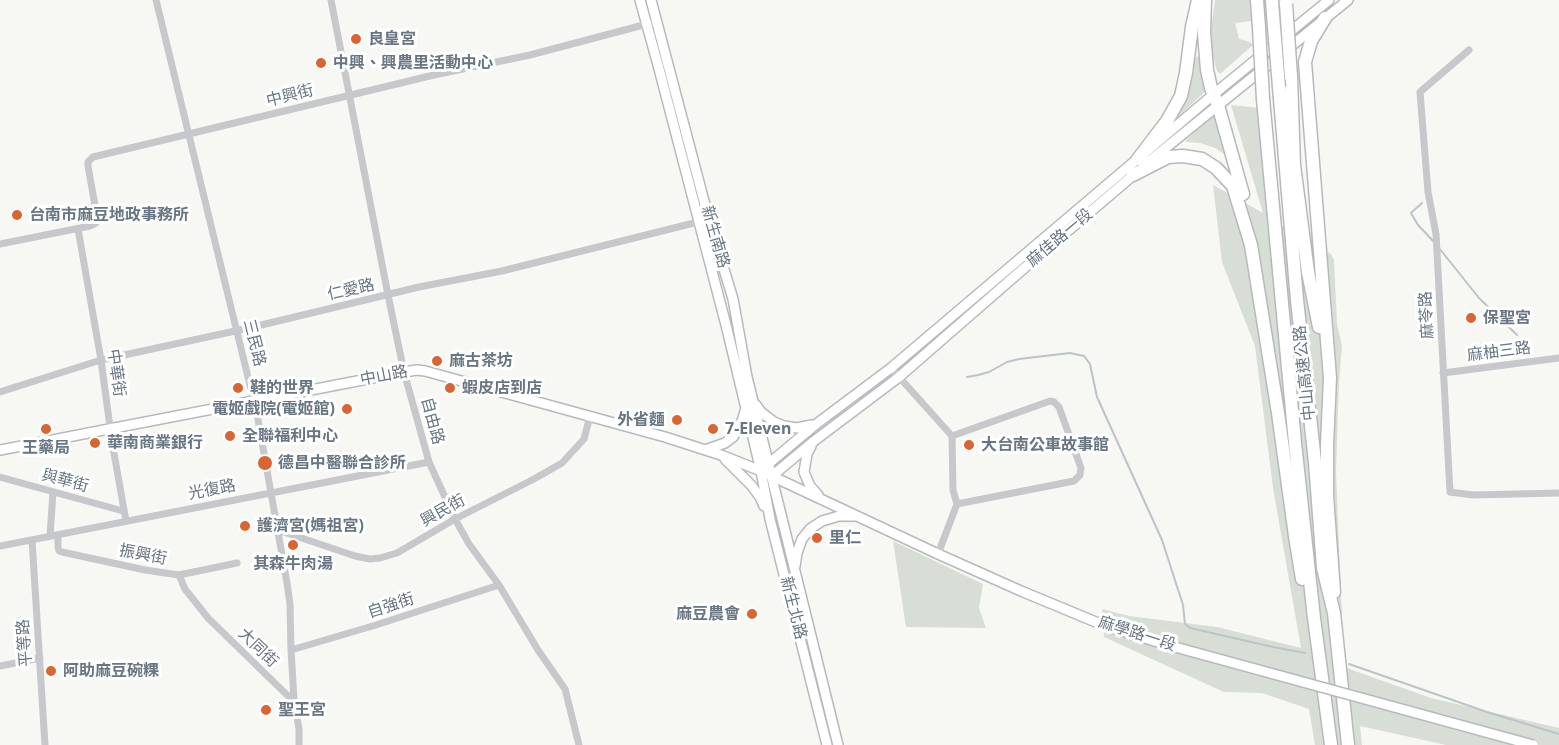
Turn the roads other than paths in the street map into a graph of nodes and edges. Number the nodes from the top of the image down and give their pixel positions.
1 (156, 0) edge
2 (331, 0) edge
3 (640, 0) edge
4 (651, 0) edge
5 (1198, 0) edge
6 (1205, 0) edge
7 (1257, 0) edge
8 (1272, 0) edge
9 (1329, 0) edge
10 (1348, 0) edge
11 (1286, 2) edge
12 (1325, 18) junction
13 (656, 21) junction
14 (646, 24) junction
15 (1469, 50) dead end
16 (350, 96) junction
17 (1216, 99) junction
18 (190, 134) junction
19 (1138, 159) junction
20 (1133, 175) junction
21 (710, 219) junction
22 (699, 222) junction
23 (78, 229) junction
24 (0, 244) edge
25 (1251, 245) junction
26 (387, 295) junction
27 (237, 330) junction
28 (1559, 358) edge
29 (101, 360) junction
30 (891, 368) junction
31 (404, 372) junction
32 (1443, 373) junction
33 (899, 377) junction
34 (1330, 378) junction
35 (0, 392) edge
36 (254, 401) junction
37 (753, 401) junction
38 (746, 408) junction
39 (590, 416) junction
40 (815, 425) junction
41 (110, 430) junction
42 (952, 436) junction
43 (814, 441) junction
44 (0, 450) edge
45 (705, 450) junction
46 (722, 455) junction
47 (429, 462) junction
48 (769, 463) junction
49 (761, 471) junction
50 (772, 476) junction
51 (0, 477) edge
52 (53, 492) junction
53 (271, 493) junction
54 (1559, 493) edge
55 (822, 499) junction
56 (957, 504) junction
57 (123, 510) junction
58 (856, 516) junction
59 (455, 519) junction
60 (771, 519) junction
61 (126, 521) junction
62 (278, 530) junction
63 (54, 535) junction
64 (32, 540) junction
65 (0, 546) edge
66 (938, 554) junction
67 (237, 563) dead end
68 (795, 572) junction
69 (179, 575) junction
70 (499, 585) junction
71 (1334, 613) junction
72 (1314, 618) junction
73 (291, 650) junction
74 (40, 658) junction
75 (0, 666) edge
76 (294, 699) junction
77 (45, 745) edge
78 (299, 745) edge
79 (579, 745) edge
80 (827, 745) edge
81 (838, 745) edge
82 (1331, 745) edge
83 (1348, 745) edge
84 (1533, 745) edge

1 - 18 street, 三民路
2 - 16 street, 自由路
3 - 14 main road, 新生南路
4 - 13 main road, 新生南路
5 - 19 highway
6 - 17 highway
7 - 72 highway, 中山高速公路, bridge
8 - 71 highway, 中山高速公路, bridge
9 - 17 main road, 麻佳路一段
10 - 12 main road, 麻佳路一段
11 - 34 highway, bridge
12 - 17 main road, 麻佳路一段
12 - 34 highway
13 - 14 street, 中興街
13 - 21 main road, 新生南路
14 - 16 street, 中興街
14 - 22 main road, 新生南路
15 - 32 street, 麻苓路
16 - 18 street, 中興街
16 - 26 street, 自由路
17 - 19 main road, 麻佳路一段
17 - 20 main road, 麻佳路一段
17 - 25 highway
18 - 23 street, 中興街
18 - 27 street, 三民路
19 - 30 main road, 麻佳路一段
20 - 25 highway
20 - 33 main road, 麻佳路一段
21 - 22 street, 仁愛路
21 - 37 main road, 新生南路
22 - 26 street, 仁愛路
22 - 38 main road, 新生南路
23 - 24 street
23 - 29 street, 中華街
25 - 72 highway
26 - 27 street, 仁愛路
26 - 31 street, 自由路
27 - 29 street, 仁愛路
27 - 36 street, 三民路
28 - 32 street, 麻柚三路
29 - 35 street, 仁愛路
29 - 41 street, 中華街
30 - 33 street
30 - 40 main road, 麻佳路一段
31 - 36 main road, 中山路
31 - 39 main road, 中山路
31 - 47 street, 自由路
32 - 54 street, 麻苓路
33 - 42 street
33 - 43 main road, 麻佳路一段
34 - 71 highway
36 - 41 main road, 中山路
36 - 53 street, 三民路
37 - 40 main road
37 - 48 main road, 新生南路
38 - 45 main road
38 - 49 main road, 新生南路
39 - 45 main road, 中山路
39 - 59 street, 興民街
40 - 48 main road, 麻佳路一段
41 - 44 main road, 中山路
41 - 57 street, 中華街
42 - 56 street
42 - 56 street
43 - 50 main road, 麻佳路一段
43 - 55 main road
45 - 46 main road, 中山路
46 - 49 main road, 中山路
46 - 60 main road
47 - 53 street, 光復路
47 - 59 street, 自由路
48 - 49 main road, 麻佳路一段
48 - 50 main road, 新生南路
49 - 50 main road, 麻學路一段
49 - 60 main road, 新生北路
50 - 55 main road, 麻學路一段
50 - 68 main road, 新生北路
51 - 52 street, 與華街
52 - 57 street, 與華街
52 - 63 street
53 - 61 street, 光復路
53 - 62 street, 三民路
55 - 58 main road, 麻學路一段
56 - 66 street
57 - 61 street, 中華街
58 - 66 main road, 麻學路一段
58 - 68 main road
59 - 62 street, 興民街
59 - 70 street, 自由路
60 - 80 main road, 新生北路
61 - 63 street, 光復路
62 - 73 street, 三民路
63 - 64 street, 光復路
63 - 69 street, 振興街
64 - 65 street, 光復路
64 - 74 street, 平等路
66 - 84 main road, 麻學路一段, bridge
67 - 69 street, 振興街
68 - 81 main road, 新生北路
69 - 76 street, 大同街
70 - 73 street, 自強街
70 - 79 street, 自由路
71 - 83 highway, 中山高速公路
72 - 82 highway, 中山高速公路
73 - 76 street, 三民路
74 - 75 street
74 - 77 street, 平等路
76 - 78 street

